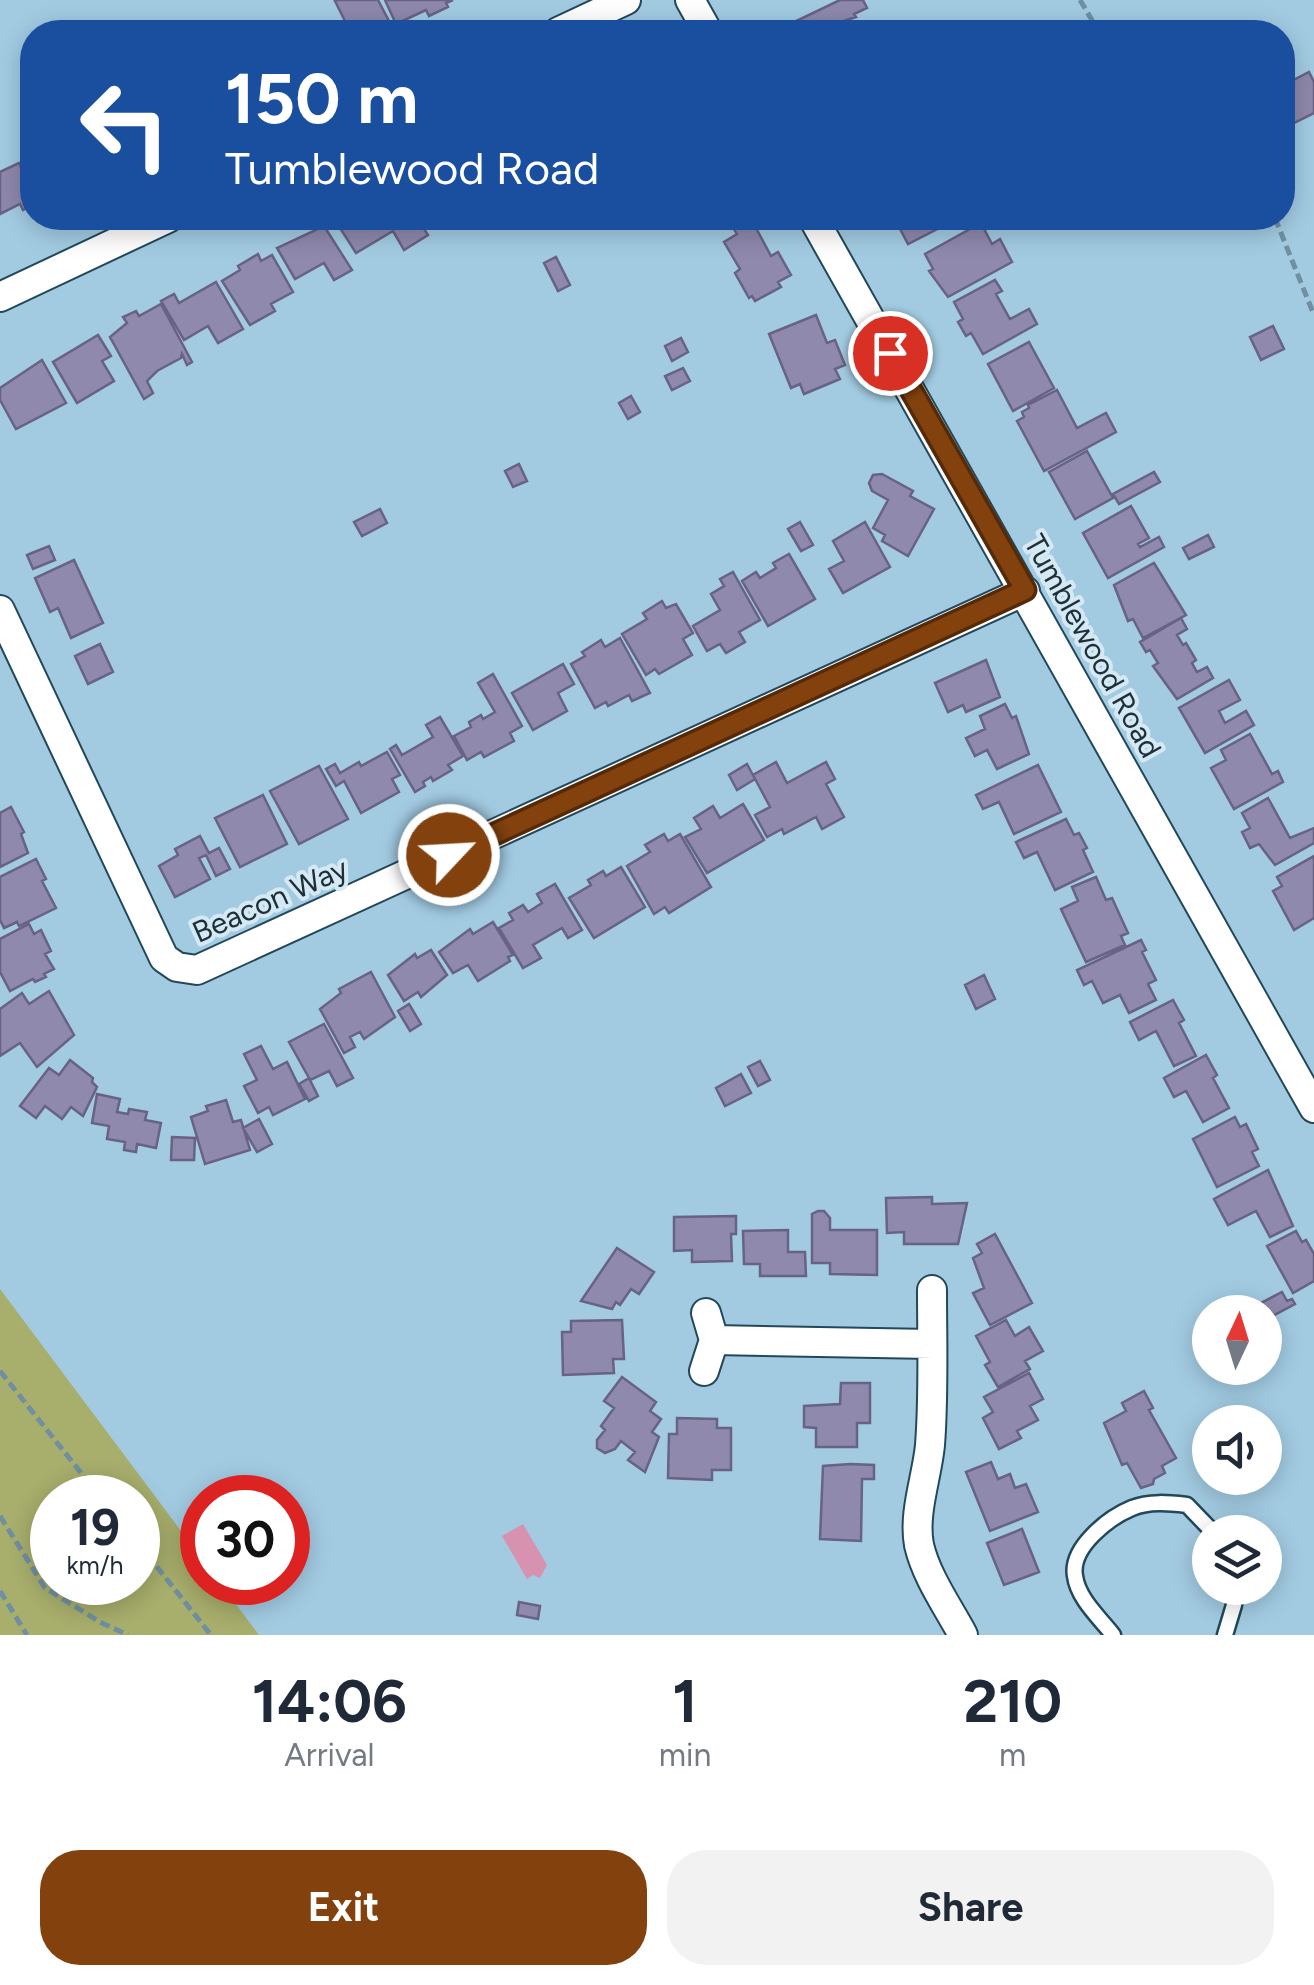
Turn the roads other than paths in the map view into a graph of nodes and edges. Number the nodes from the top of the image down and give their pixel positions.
1 (626, 0) edge
2 (584, 20) edge
3 (142, 230) edge
4 (820, 230) edge
5 (0, 297) edge
6 (1025, 590) junction
7 (0, 610) edge
8 (1314, 1108) edge
9 (932, 1290) dead end
10 (932, 1344) junction
11 (704, 1371) dead end
12 (1197, 1515) edge
13 (1234, 1605) edge
14 (964, 1635) edge
15 (1113, 1635) edge
16 (1225, 1635) edge

1 - 2 street
3 - 5 street
4 - 6 street, Tumblewood Road
6 - 7 street, Beacon Way
6 - 8 street, Tumblewood Road
9 - 10 street
10 - 11 street
10 - 14 street
12 - 15 lane
13 - 16 lane

